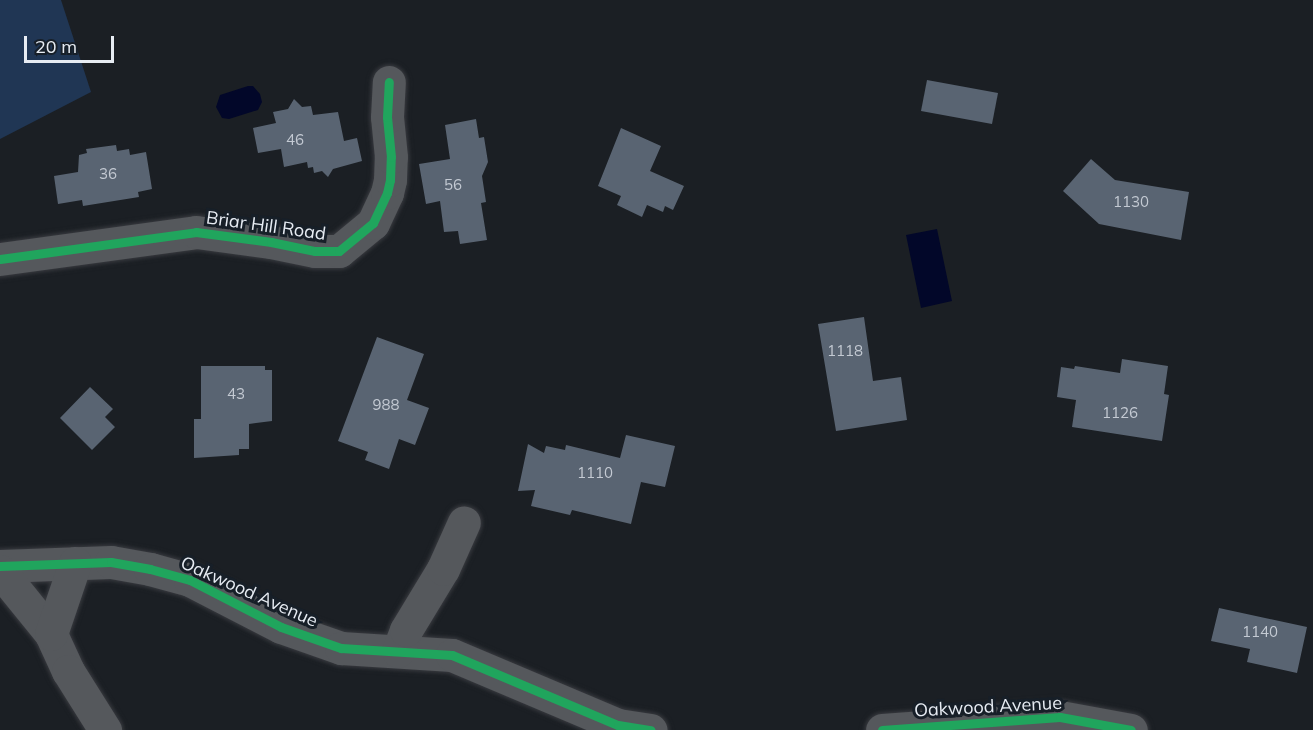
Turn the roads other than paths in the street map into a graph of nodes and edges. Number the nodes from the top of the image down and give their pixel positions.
1 (389, 82) dead end
2 (0, 259) edge
3 (464, 522) dead end
4 (75, 563) junction
5 (0, 568) edge
6 (51, 634) junction
7 (398, 651) junction
8 (105, 730) edge
9 (651, 730) edge
10 (882, 730) edge
11 (1131, 730) edge

1 - 2 street, Briar Hill Road
3 - 7 street
4 - 5 street, Oakwood Avenue
4 - 6 street
4 - 7 street, Oakwood Avenue
5 - 6 street
6 - 8 street
7 - 9 street, Oakwood Avenue
10 - 11 street, Oakwood Avenue

